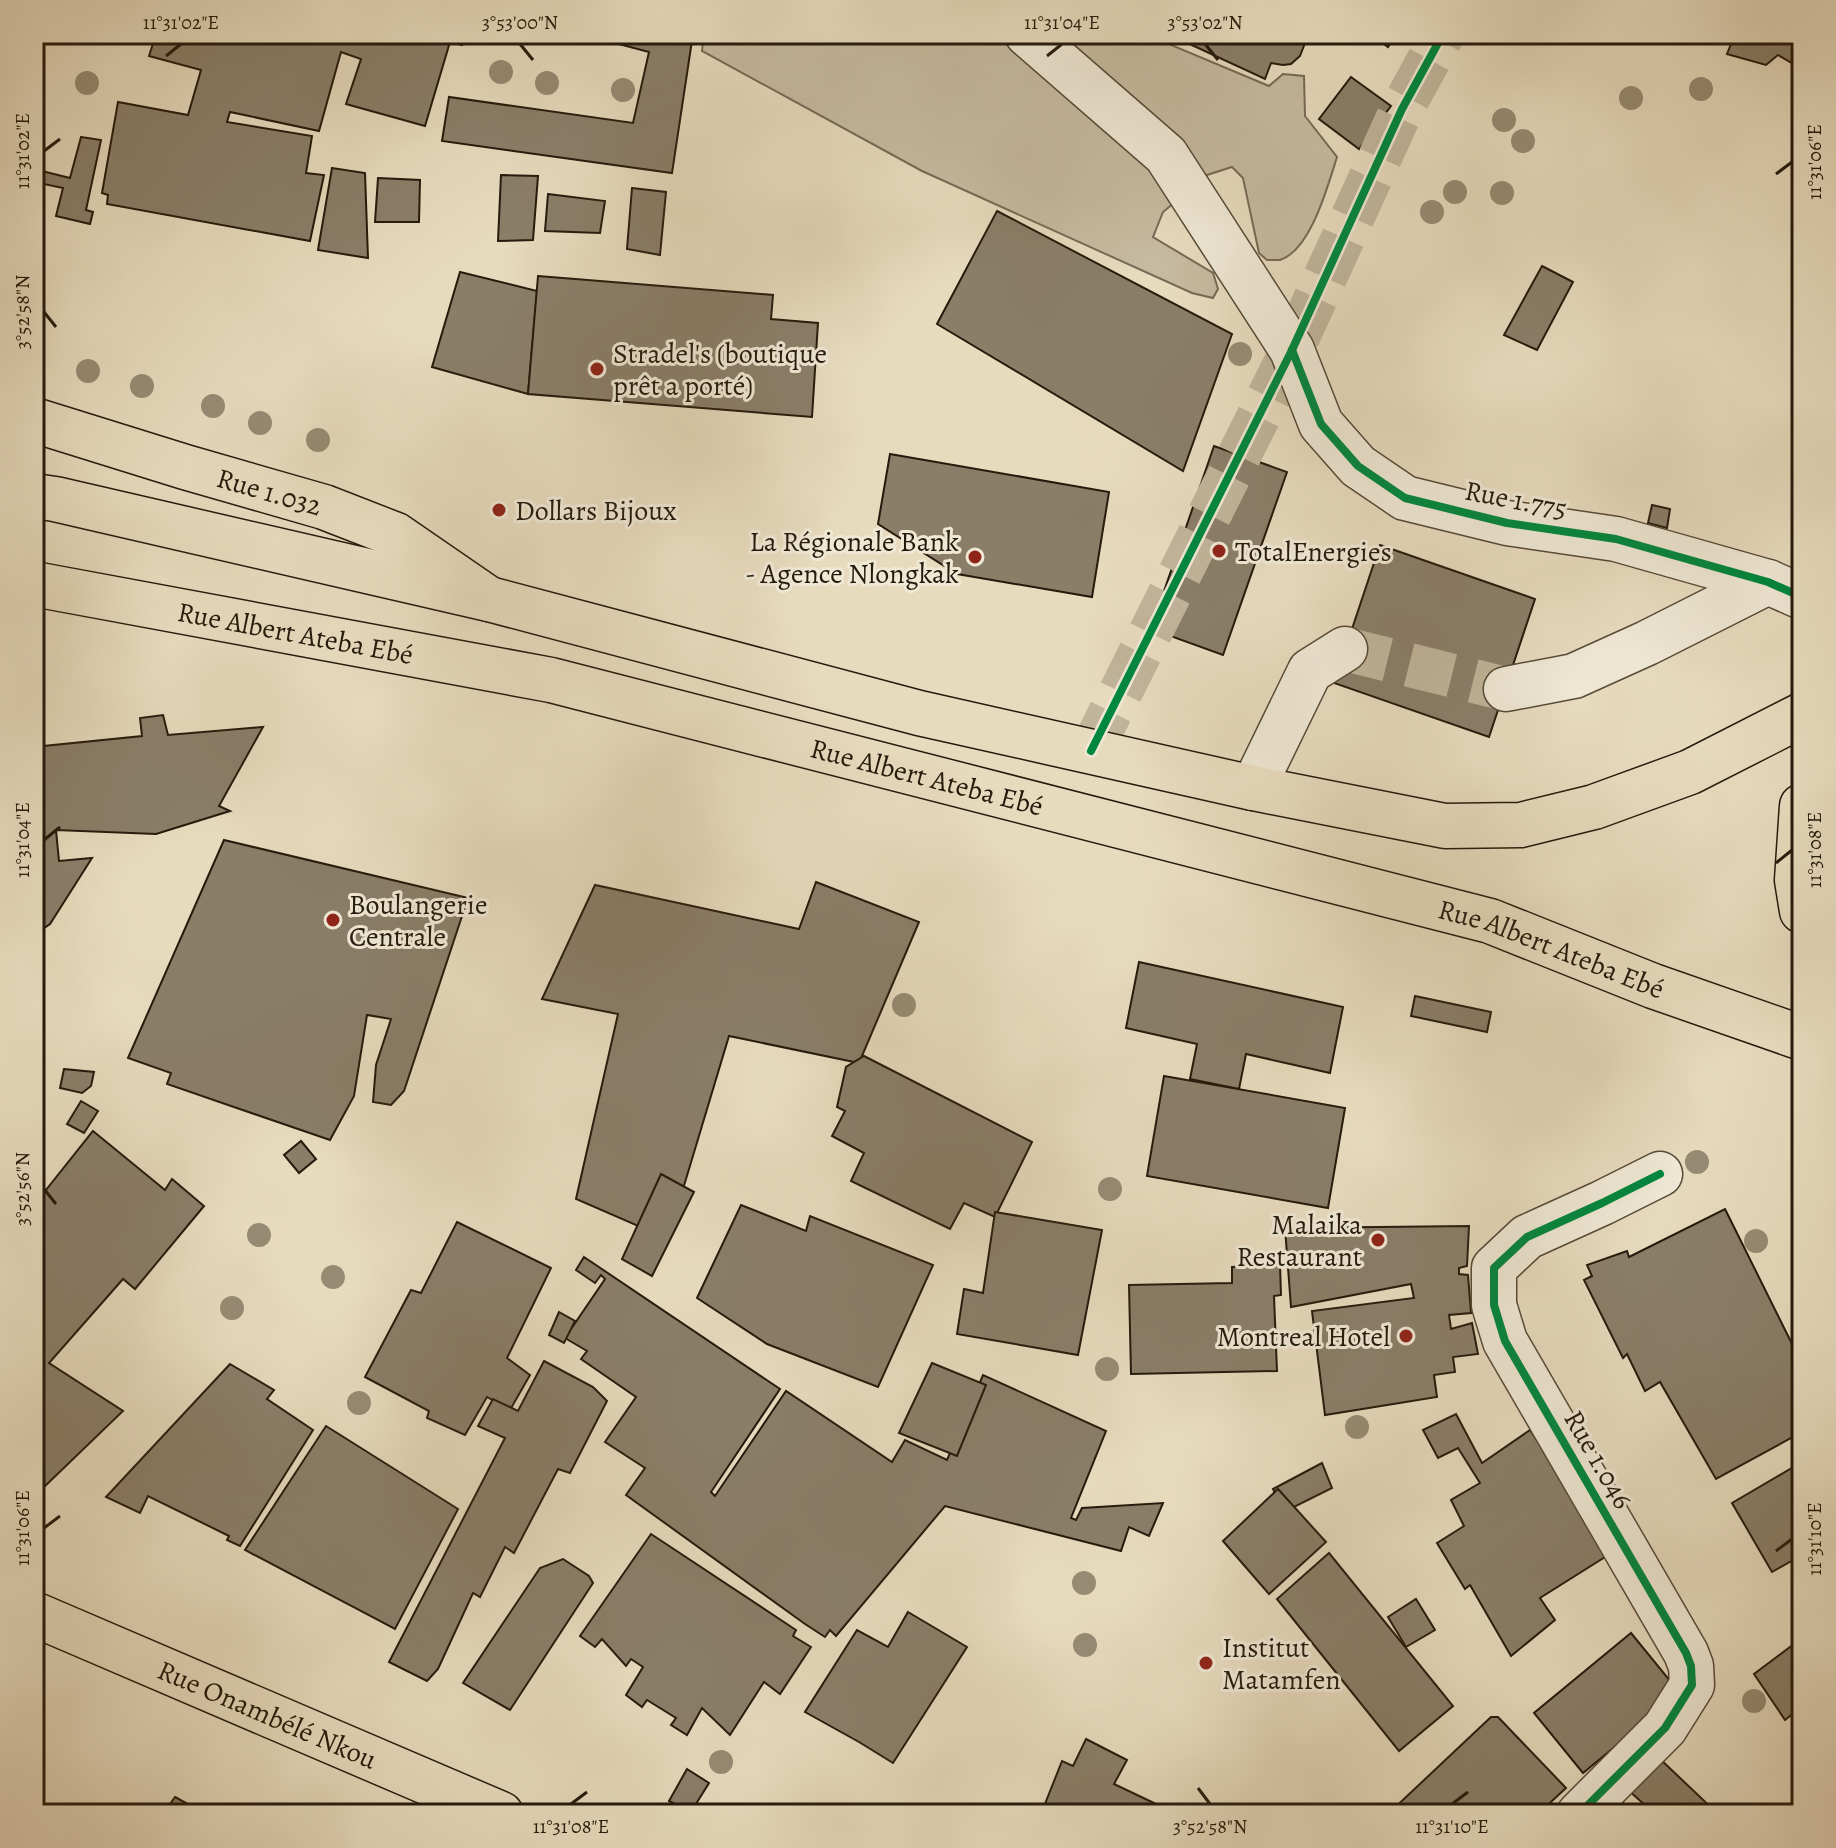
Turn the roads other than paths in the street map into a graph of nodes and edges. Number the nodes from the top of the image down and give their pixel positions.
1 (1028, 34) edge
2 (35, 421) edge
3 (34, 496) edge
4 (34, 584) edge
5 (1785, 589) edge
6 (489, 599) junction
7 (1345, 649) dead end
8 (1506, 689) tunnel mouth
9 (1802, 715) edge
10 (1253, 788) junction
11 (1802, 806) edge
12 (1802, 911) edge
13 (1802, 1038) edge
14 (1660, 1174) dead end
15 (34, 1614) edge
16 (501, 1814) edge
17 (1579, 1814) edge

1 - 5 street, Rue 1.775
2 - 6 main road, Rue 1.032
3 - 6 main road
4 - 13 main road, Rue Albert Ateba Ebé
5 - 8 street
6 - 10 main road
7 - 10 street
9 - 10 main road
11 - 12 main road
14 - 17 street, Rue 1.046
15 - 16 main road, Rue Onambélé Nkou

